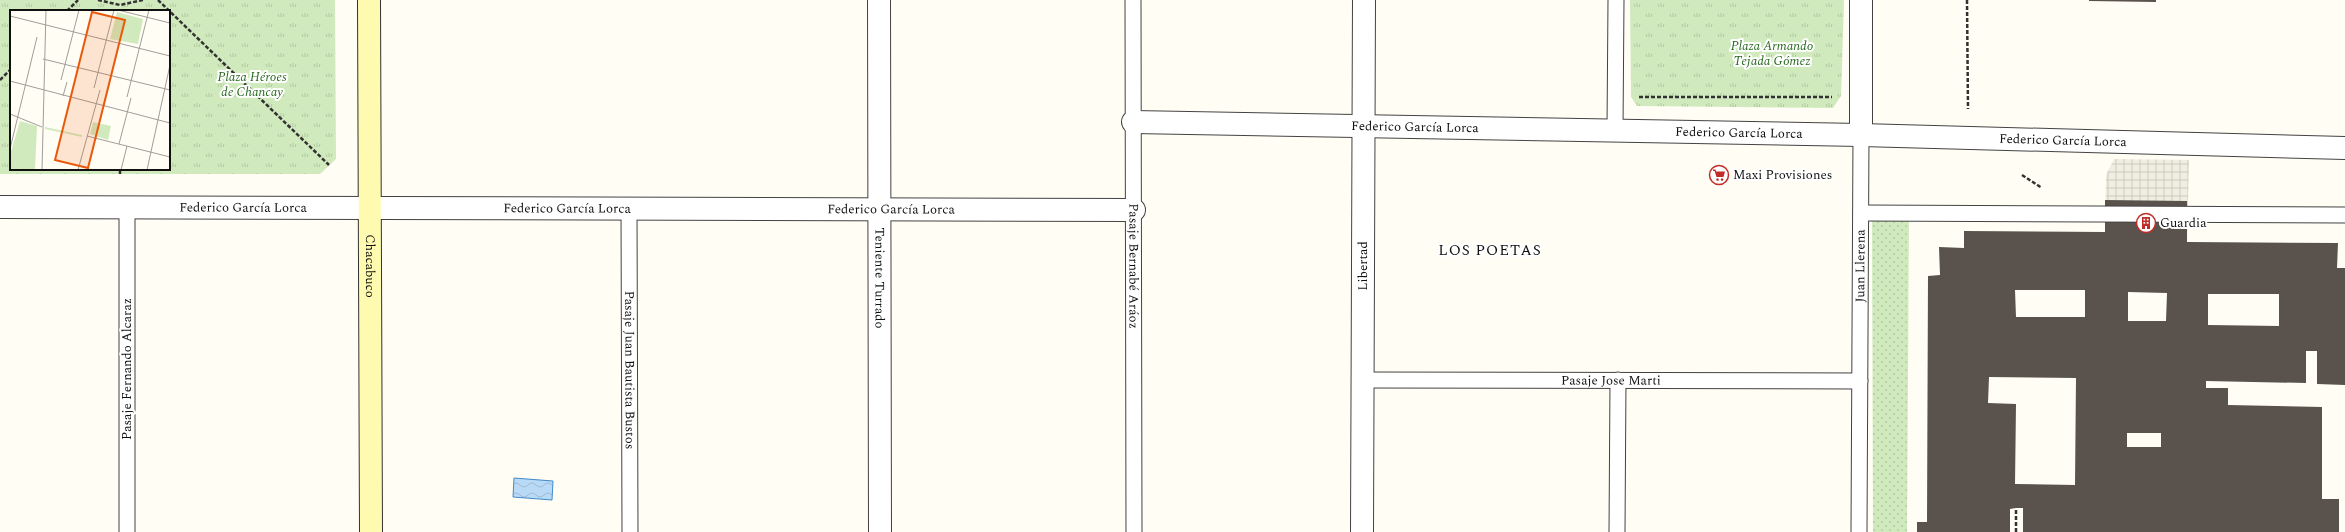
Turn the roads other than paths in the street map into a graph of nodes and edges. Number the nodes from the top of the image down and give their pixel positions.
1 (369, 0) edge
2 (879, 0) edge
3 (1133, 0) edge
4 (1364, 0) edge
5 (1616, 0) edge
6 (1861, 0) edge
7 (1133, 122) junction
8 (1363, 126) junction
9 (1615, 130) junction
10 (1861, 135) junction
11 (2345, 148) edge
12 (0, 206) edge
13 (127, 207) junction
14 (370, 208) junction
15 (629, 208) junction
16 (879, 209) junction
17 (1134, 210) junction
18 (1861, 213) junction
19 (2345, 215) edge
20 (1363, 380) junction
21 (1618, 380) junction
22 (1860, 381) junction
23 (127, 532) edge
24 (371, 532) edge
25 (630, 532) edge
26 (880, 532) edge
27 (1134, 532) edge
28 (1362, 532) edge
29 (1617, 532) edge
30 (1859, 532) edge

1 - 14 main road, Chacabuco
2 - 16 street, Teniente Turrado
3 - 7 lane, Pasaje Bernabé Aráoz
4 - 8 street, Libertad
5 - 9 lane
6 - 10 street, Juan Llerena
7 - 8 street, Federico García Lorca
7 - 17 lane, Pasaje Bernabé Aráoz
8 - 9 street, Federico García Lorca
8 - 20 street, Libertad
9 - 10 street, Federico García Lorca
10 - 11 street, Federico García Lorca
10 - 18 lane, Juan Llerena
12 - 13 street, Federico García Lorca
13 - 14 street, Federico García Lorca
13 - 23 lane, Pasaje Fernando Alcaraz
14 - 15 street, Federico García Lorca
14 - 24 main road, Chacabuco
15 - 16 street, Federico García Lorca
15 - 25 lane, Pasaje Juan Bautista Bustos
16 - 17 street, Federico García Lorca
16 - 26 street, Teniente Turrado
17 - 27 lane, Pasaje Bernabé Aráoz
18 - 19 lane
18 - 22 lane, Juan Llerena
20 - 21 lane, Pasaje Jose Marti
20 - 28 street, Libertad
21 - 22 lane, Pasaje Jose Marti
21 - 29 lane
22 - 30 lane, Juan Llerena

